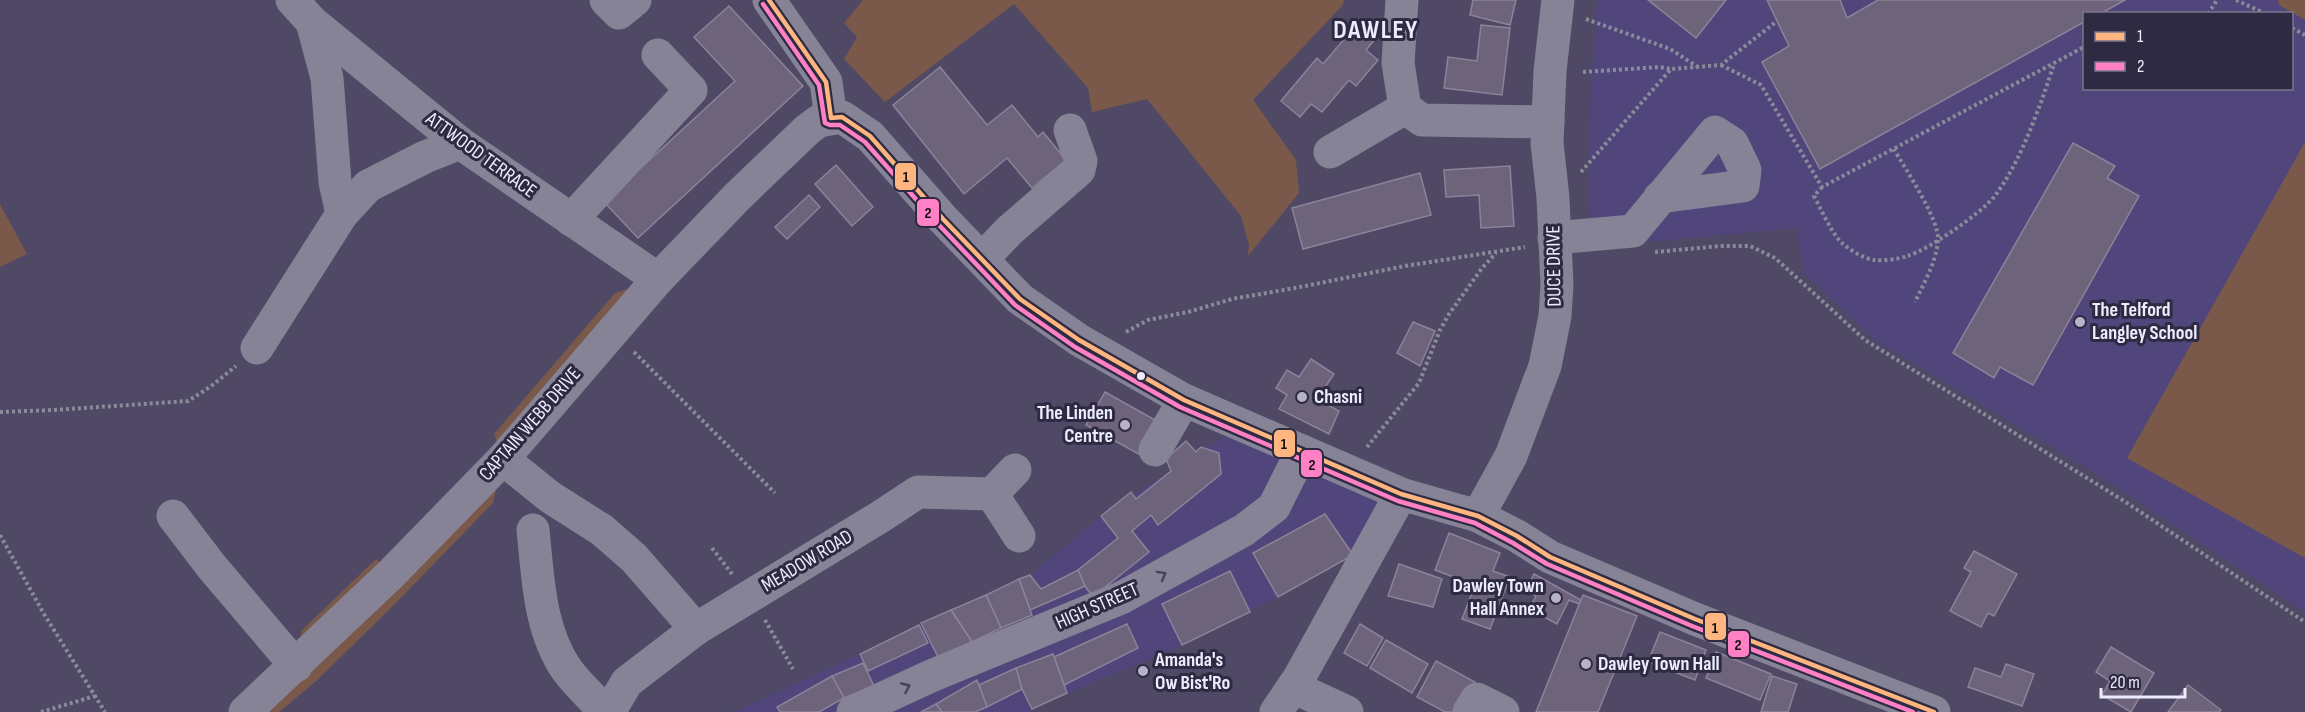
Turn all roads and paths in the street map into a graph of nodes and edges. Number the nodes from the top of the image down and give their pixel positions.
1 (606, 0) edge
2 (635, 0) edge
3 (769, 0) edge
4 (1402, 0) edge
5 (1558, 0) edge
6 (2236, 0) edge
7 (302, 11) edge
8 (2262, 12) edge
9 (1586, 19) dead end
10 (1777, 21) dead end
11 (2083, 48) edge
12 (658, 55) dead end
13 (2054, 63) junction
14 (1721, 65) junction
15 (1698, 67) junction
16 (1671, 69) junction
17 (1583, 72) dead end
18 (1405, 108) junction
19 (1548, 122) junction
20 (820, 123) junction
21 (1070, 130) dead end
22 (460, 143) junction
23 (1894, 149) junction
24 (1330, 152) dead end
25 (1579, 175) dead end
26 (1822, 187) junction
27 (1660, 197) dead end
28 (342, 214) junction
29 (571, 220) junction
30 (1539, 238) junction
31 (1938, 240) junction
32 (1497, 252) junction
33 (1653, 252) dead end
34 (982, 259) junction
35 (658, 279) junction
36 (1915, 302) dead end
37 (612, 331) junction
38 (1122, 334) dead end
39 (256, 348) joint
40 (1184, 400) junction
41 (0, 412) edge
42 (1155, 450) dead end
43 (1302, 451) junction
44 (1359, 453) dead end
45 (503, 459) junction
46 (1015, 470) dead end
47 (775, 493) dead end
48 (992, 494) junction
49 (1401, 494) junction
50 (173, 516) dead end
51 (1478, 516) junction
52 (533, 530) dead end
53 (0, 534) edge
54 (1019, 536) dead end
55 (737, 604) junction
56 (2305, 622) edge
57 (696, 629) junction
58 (296, 666) junction
59 (793, 669) dead end
60 (95, 696) junction
61 (1285, 700) edge
62 (41, 712) edge
63 (105, 712) edge
64 (246, 712) edge
65 (607, 712) edge
66 (854, 712) edge
67 (1347, 712) edge
68 (1469, 712) edge
69 (1503, 712) edge
70 (1934, 712) edge

1 - 2 street
3 - 20 street
4 - 18 street
5 - 19 street, DUCE DRIVE
6 - 8 path
7 - 22 street, ATTWOOD TERRACE
7 - 28 street, ATTWOOD TERRACE
9 - 15 path
10 - 14 path
11 - 13 path
12 - 29 street
13 - 23 path
13 - 31 path
14 - 15 path
14 - 26 path
15 - 16 path
16 - 17 path
16 - 25 path
18 - 19 street
18 - 24 street
19 - 30 street, DUCE DRIVE
20 - 34 street
20 - 35 street, CAPTAIN WEBB DRIVE
21 - 34 street
22 - 28 street
22 - 29 street, ATTWOOD TERRACE
23 - 26 path
23 - 31 path
26 - 31 path
27 - 30 street
28 - 39 street
29 - 35 street, ATTWOOD TERRACE
30 - 32 path
30 - 51 street, DUCE DRIVE
31 - 36 path
32 - 38 path
32 - 44 path
33 - 56 path
34 - 40 street
35 - 37 street, CAPTAIN WEBB DRIVE
37 - 45 street, CAPTAIN WEBB DRIVE
37 - 47 path
39 - 41 path
40 - 42 street
40 - 43 street
43 - 49 street
66 -> 43 street, HIGH STREET
45 - 57 street
45 - 58 street, CAPTAIN WEBB DRIVE
46 - 48 street
48 - 54 street
48 - 55 street, MEADOW ROAD
49 - 51 street
49 - 61 street
50 - 58 street
51 - 70 street
52 - 65 street, MEADOW ROAD
53 - 60 path
55 - 57 street, MEADOW ROAD
55 - 59 path
57 - 65 street, MEADOW ROAD
58 - 64 street, CAPTAIN WEBB DRIVE
60 - 62 path
60 - 63 path
61 - 67 street
68 - 69 street

